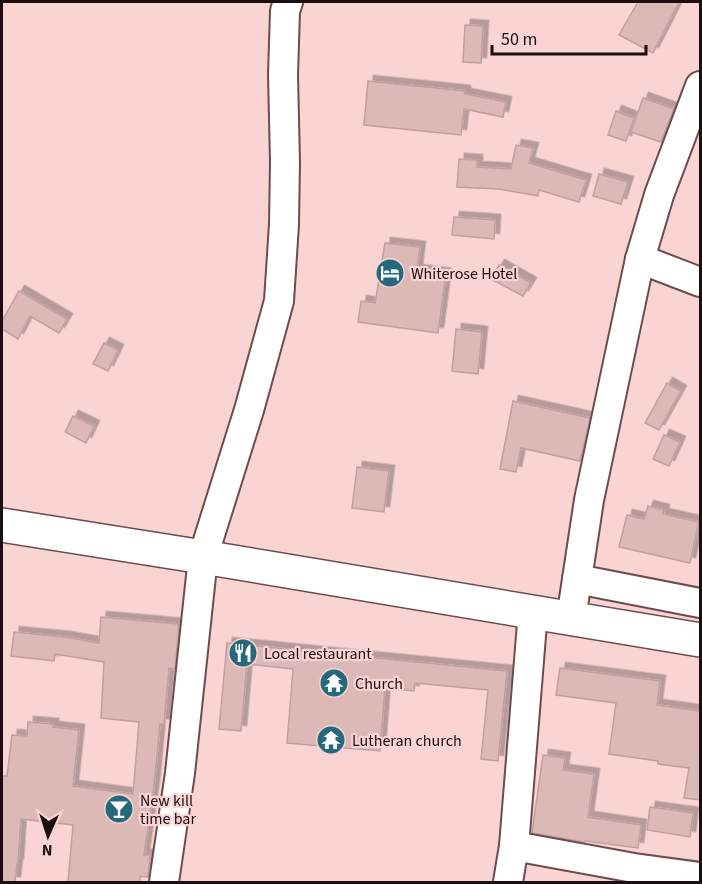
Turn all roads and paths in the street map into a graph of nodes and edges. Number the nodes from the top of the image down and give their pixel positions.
1 (288, 2) edge
2 (700, 86) edge
3 (640, 259) junction
4 (700, 282) edge
5 (2, 525) edge
6 (203, 557) junction
7 (577, 579) junction
8 (700, 603) edge
9 (532, 611) junction
10 (571, 619) junction
11 (700, 640) edge
12 (514, 846) junction
13 (635, 875) edge
14 (700, 878) edge
15 (164, 882) edge
16 (508, 882) edge

1 - 6 street
2 - 3 street
3 - 4 street
3 - 7 street
5 - 6 highway
6 - 9 highway
6 - 15 street
7 - 8 street
7 - 10 street
9 - 10 highway
9 - 12 street
10 - 11 highway
12 - 13 street
12 - 16 street
13 - 14 street

